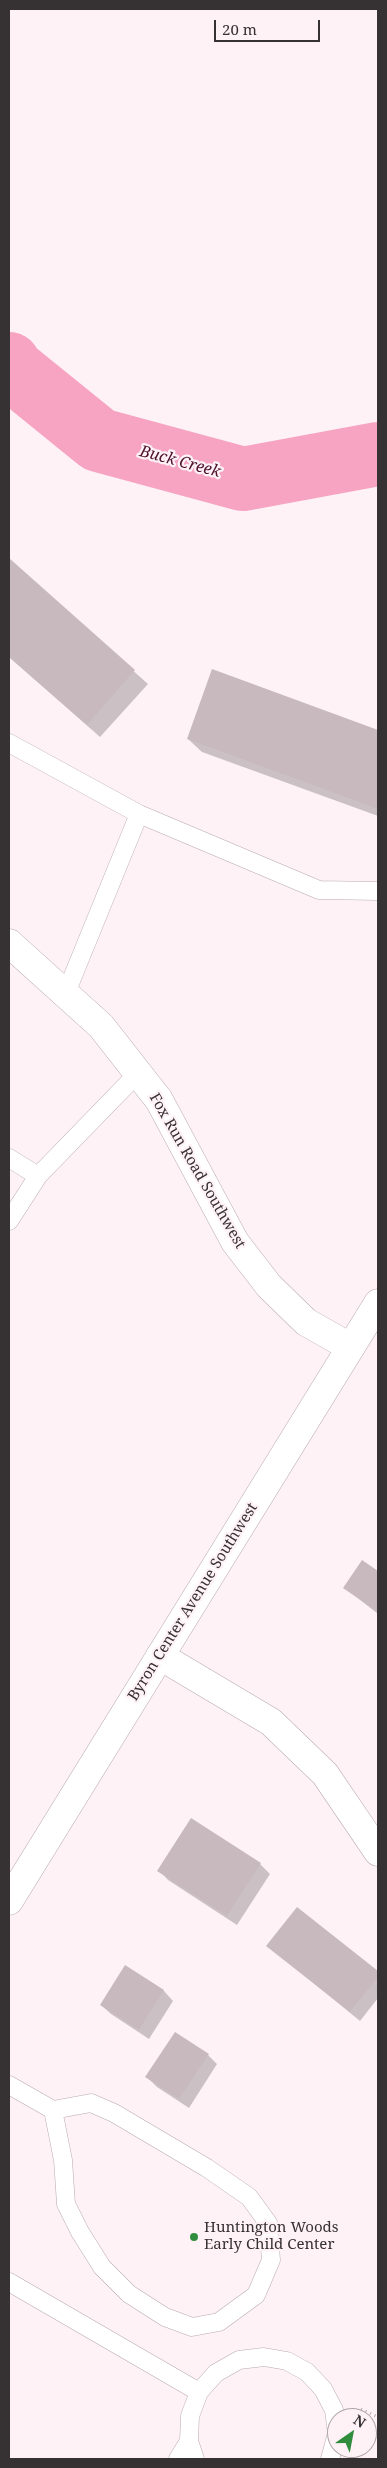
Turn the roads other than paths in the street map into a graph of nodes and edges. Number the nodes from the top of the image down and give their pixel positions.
1 (9, 743) edge
2 (139, 814) junction
3 (378, 891) edge
4 (9, 943) edge
5 (66, 993) junction
6 (138, 1073) junction
7 (9, 1158) edge
8 (38, 1176) junction
9 (9, 1221) edge
10 (378, 1303) edge
11 (350, 1347) junction
12 (160, 1656) junction
13 (378, 1852) edge
14 (12, 1889) edge
15 (9, 2085) edge
16 (53, 2110) junction
17 (9, 2282) edge
18 (199, 2392) junction
19 (189, 2441) junction
20 (178, 2459) edge
21 (195, 2459) edge
22 (330, 2459) edge

1 - 2 lane
2 - 3 lane
2 - 5 lane
4 - 5 street, Fox Run Road Southwest
5 - 6 street, Fox Run Road Southwest
6 - 8 lane
6 - 11 street, Fox Run Road Southwest
7 - 8 lane
8 - 9 lane
10 - 11 street, Byron Center Avenue Southwest
11 - 12 street, Byron Center Avenue Southwest
12 - 13 street
12 - 14 street, Byron Center Avenue Southwest
15 - 16 lane
16 - 16 lane
17 - 18 lane
18 - 19 lane
18 - 22 lane
19 - 20 lane
19 - 21 lane

